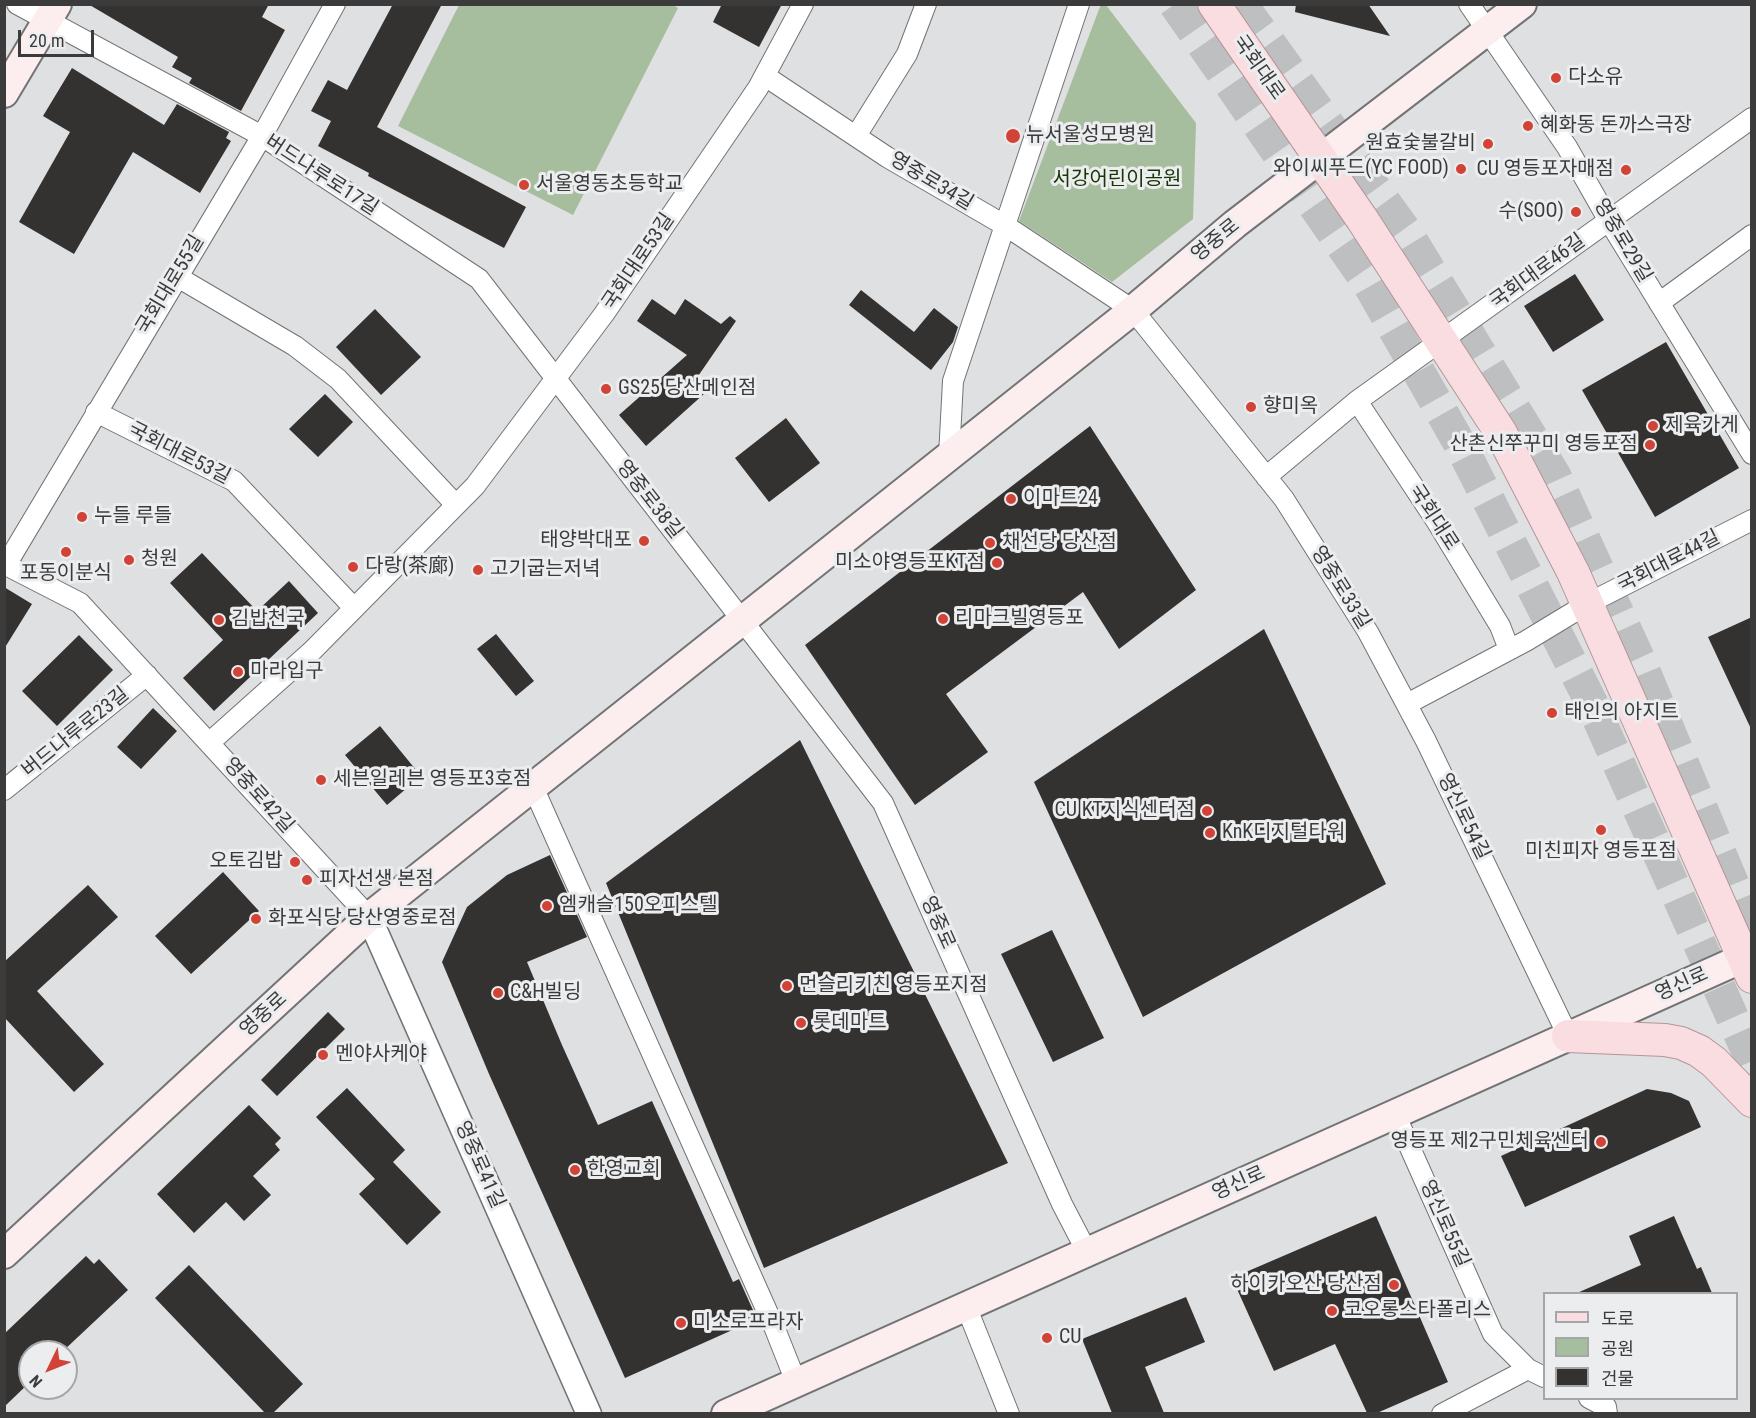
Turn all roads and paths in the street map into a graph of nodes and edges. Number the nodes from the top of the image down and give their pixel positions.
1 (17, 4) edge
2 (335, 4) edge
3 (803, 4) edge
4 (926, 4) edge
5 (1079, 4) edge
6 (1214, 4) edge
7 (1469, 4) edge
8 (1522, 4) edge
9 (52, 12) edge
10 (1486, 32) junction
11 (765, 76) junction
12 (4, 93) edge
13 (1752, 118) edge
14 (262, 136) junction
15 (856, 136) junction
16 (1321, 160) junction
17 (1609, 221) junction
18 (1006, 226) junction
19 (1752, 235) edge
20 (176, 276) junction
21 (1659, 303) junction
22 (1133, 310) junction
23 (1441, 342) junction
24 (555, 380) junction
25 (1357, 401) junction
26 (96, 412) junction
27 (1752, 454) edge
28 (949, 456) junction
29 (1266, 477) junction
30 (456, 505) junction
31 (1752, 520) edge
32 (5, 564) edge
33 (1587, 604) junction
34 (354, 608) junction
35 (742, 621) junction
36 (1509, 649) junction
37 (147, 675) junction
38 (1407, 704) junction
39 (209, 742) junction
40 (532, 787) junction
41 (4, 790) edge
42 (369, 917) junction
43 (1749, 963) edge
44 (1568, 1036) junction
45 (1752, 1101) edge
46 (1395, 1114) junction
47 (1087, 1252) junction
48 (4, 1254) edge
49 (966, 1306) junction
50 (1536, 1373) edge
51 (796, 1382) junction
52 (1593, 1400) edge
53 (589, 1413) edge
54 (726, 1413) edge
55 (1009, 1413) edge
56 (1442, 1413) edge
57 (1607, 1413) edge

1 - 9 street, 버드나루로17길
2 - 14 street, 국회대로55길
3 - 11 street, 국회대로53길
4 - 15 street
5 - 18 street
6 - 16 main road, 국회대로
7 - 10 street
8 - 10 main road, 영중로
9 - 12 main road
9 - 14 street, 버드나루로17길
10 - 16 main road, 영중로
10 - 17 street, 영중로29길
11 - 15 street, 영중로34길
11 - 24 street, 국회대로53길
13 - 17 street, 국회대로46길
14 - 20 street, 국회대로55길
14 - 24 street, 버드나루로17길
15 - 18 street, 영중로34길
16 - 22 main road, 영중로
16 - 23 main road, 국회대로
17 - 21 street, 영중로29길
17 - 23 street, 국회대로46길
18 - 22 street, 영중로34길
18 - 28 street
19 - 21 street
20 - 26 street, 국회대로55길
20 - 30 street
21 - 27 street, 영중로29길
22 - 28 main road, 영중로
22 - 29 street, 영중로33길
23 - 25 street
23 - 33 main road, 국회대로
24 - 30 street, 국회대로53길
24 - 35 street, 영중로38길
25 - 29 street
25 - 36 street, 국회대로
26 - 32 street, 국회대로55길
26 - 34 street, 국회대로53길
28 - 35 main road, 영중로
29 - 38 street, 영중로33길
30 - 34 street, 국회대로53길
31 - 33 street, 국회대로44길
32 - 37 street, 영중로42길
33 - 36 street
33 - 43 main road, 국회대로
34 - 39 street, 국회대로53길
35 - 40 main road, 영중로
35 - 47 street, 영중로
36 - 38 street
37 - 39 street, 영중로42길
37 - 41 street, 버드나루로23길
38 - 44 street, 영신로54길
39 - 42 street, 영중로42길
40 - 42 main road, 영중로
40 - 51 street
42 - 48 main road, 영중로
42 - 53 street, 영중로41길
43 - 44 main road, 영신로
44 - 45 main road
44 - 46 main road, 영신로
46 - 47 main road, 영신로
46 - 50 street, 영신로55길
47 - 49 main road, 영신로
49 - 51 main road, 영신로
49 - 55 street
50 - 56 street
51 - 54 main road, 영신로
52 - 57 street

